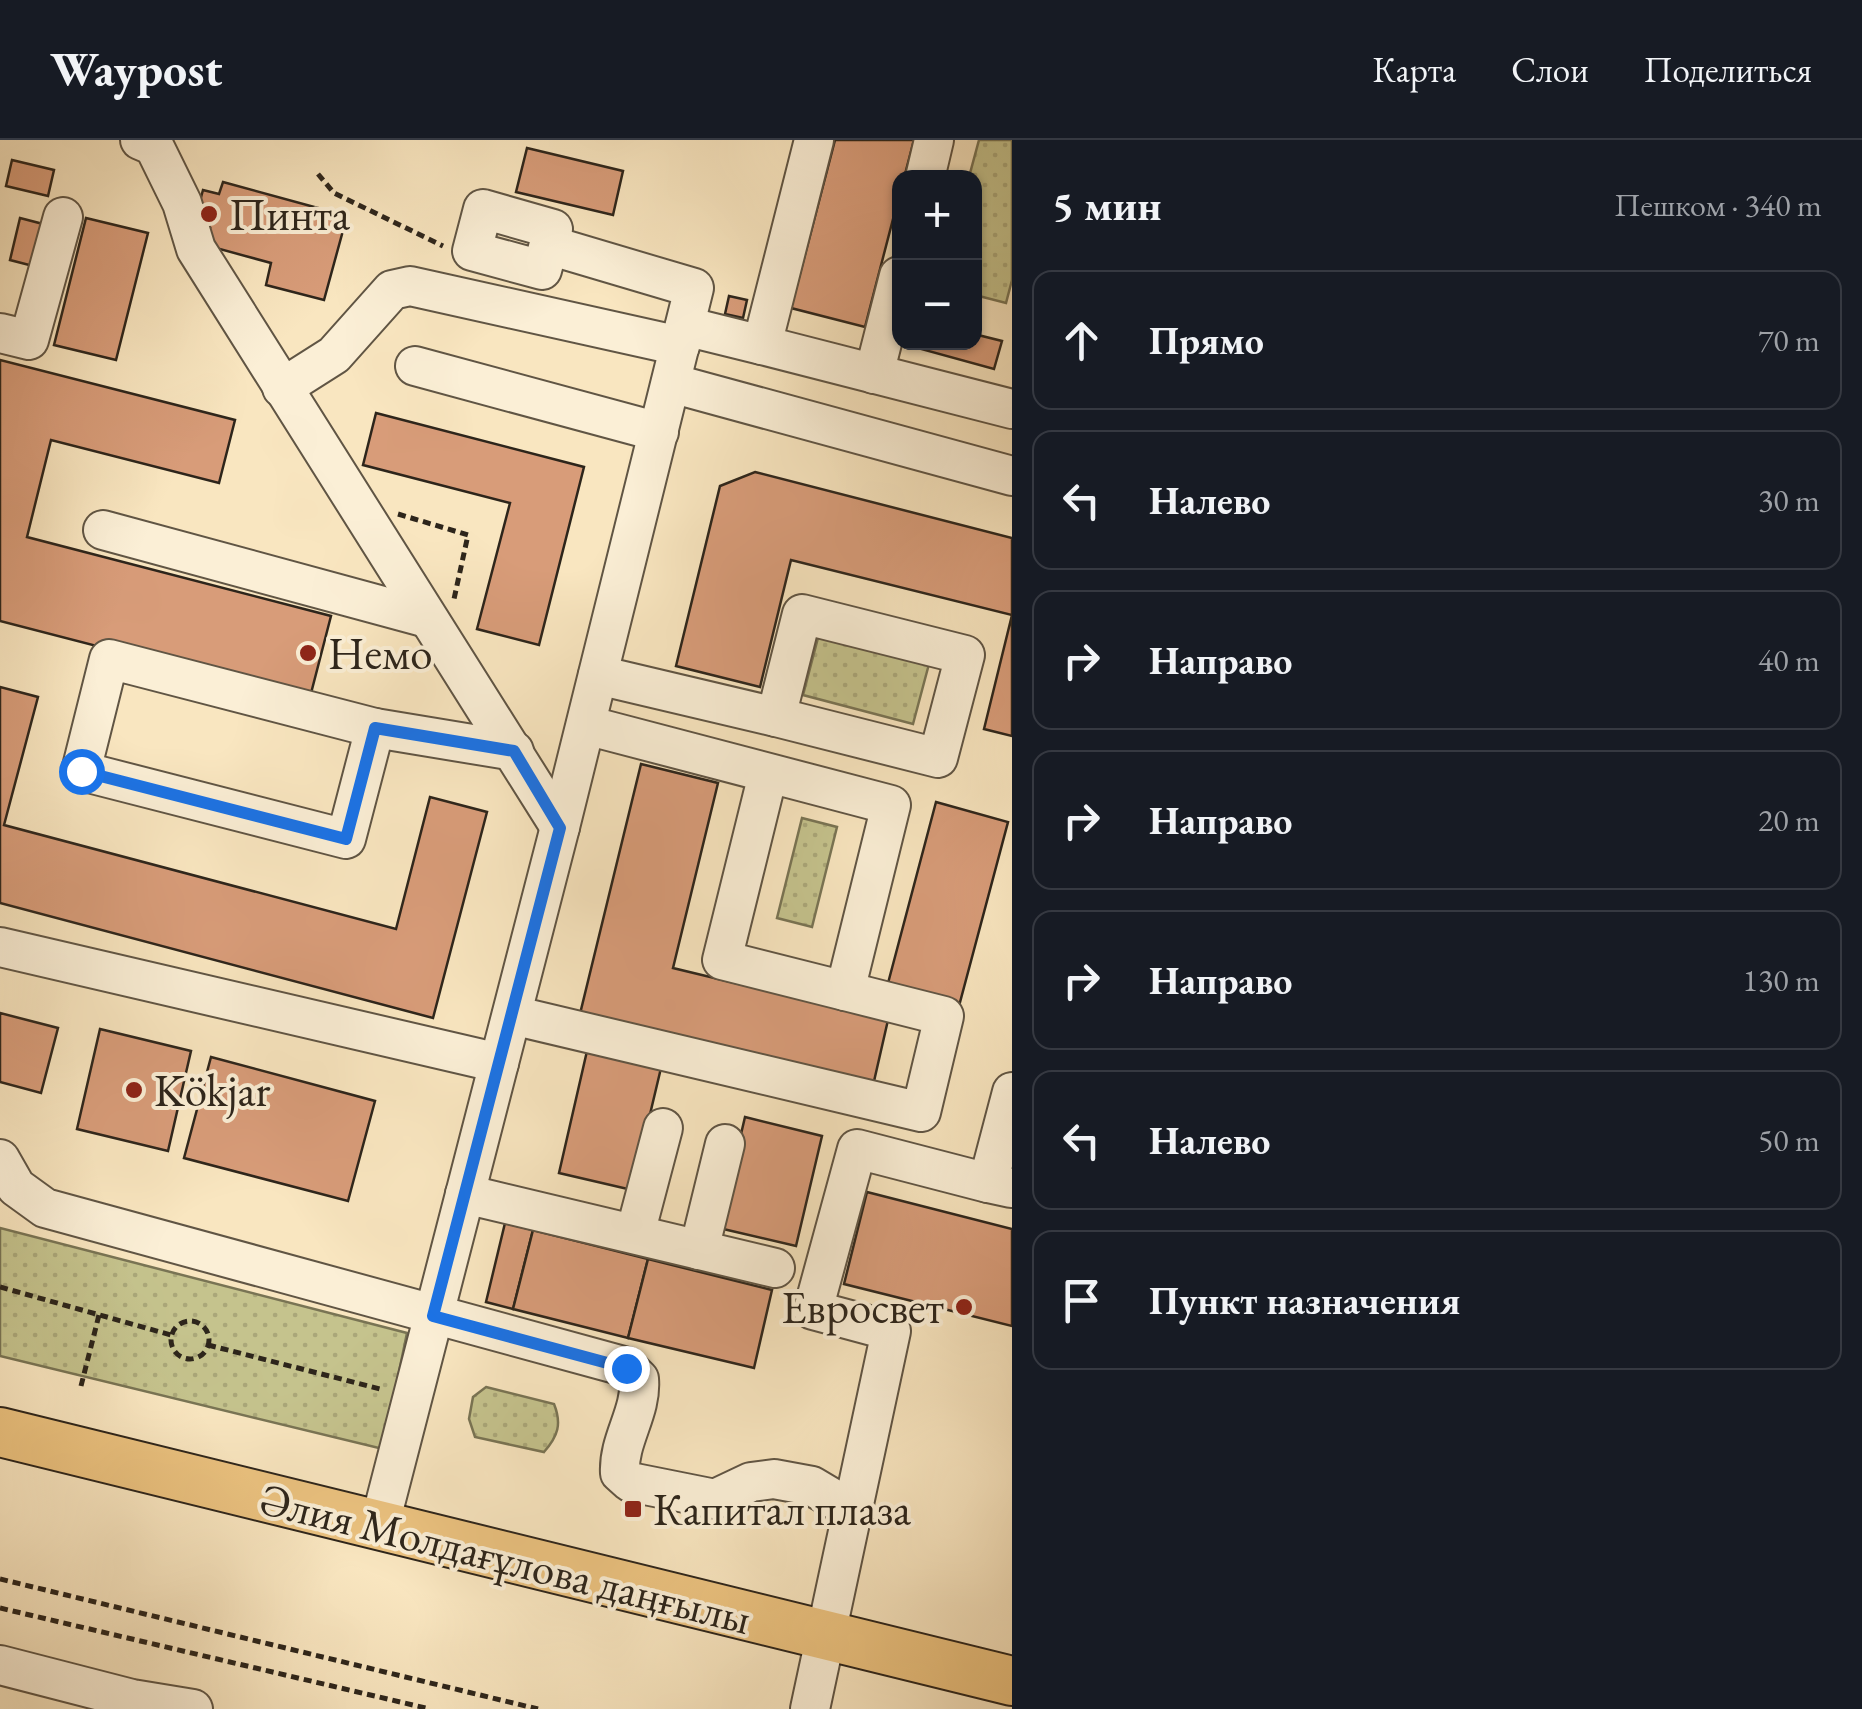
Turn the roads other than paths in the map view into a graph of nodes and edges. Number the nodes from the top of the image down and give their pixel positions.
1 (140, 140) edge
2 (814, 140) edge
3 (934, 140) edge
4 (927, 170) edge
5 (63, 217) dead end
6 (472, 251) road end
7 (892, 306) edge
8 (0, 332) edge
9 (682, 336) junction
10 (762, 345) junction
11 (415, 366) dead end
12 (874, 374) junction
13 (671, 383) junction
14 (282, 388) junction
15 (1012, 409) edge
16 (658, 432) junction
17 (1012, 476) edge
18 (103, 530) dead end
19 (439, 614) junction
20 (598, 674) junction
21 (776, 717) junction
22 (586, 725) junction
23 (375, 728) junction
24 (514, 751) junction
25 (768, 774) junction
26 (560, 828) junction
27 (0, 947) edge
28 (846, 990) junction
29 (512, 1015) junction
30 (500, 1063) junction
31 (1012, 1092) edge
32 (663, 1128) dead end
33 (725, 1144) dead end
34 (0, 1159) edge
35 (1000, 1186) edge
36 (465, 1194) junction
37 (634, 1234) junction
38 (698, 1250) junction
39 (775, 1268) dead end
40 (433, 1316) junction
41 (0, 1432) edge
42 (854, 1511) junction
43 (379, 1526) junction
44 (826, 1636) junction
45 (0, 1665) edge
46 (1012, 1681) edge
47 (193, 1709) edge
48 (810, 1709) edge

1 - 14 street
2 - 10 street
3 - 4 street
5 - 8 street
6 - 9 street
7 - 12 street
9 - 10 street
9 - 13 street
9 - 14 street
10 - 12 street
11 - 16 street
12 - 15 street
13 - 16 street
13 - 17 street
14 - 19 street
16 - 20 street
18 - 19 street
19 - 24 street
20 - 21 street
20 - 22 street
21 - 21 street
22 - 25 street
22 - 26 street
23 - 23 street
23 - 24 street
24 - 26 street
25 - 28 street
25 - 28 street
26 - 29 street
27 - 30 street
28 - 29 street
29 - 30 street
30 - 36 street
31 - 35 street
32 - 37 street
33 - 38 street
34 - 40 street
35 - 42 street
36 - 37 street
36 - 40 street
37 - 38 street
38 - 39 street
40 - 42 street
40 - 43 street
41 - 43 main road, Әлия Молдағұлова даңғылы
42 - 44 street
43 - 44 main road, Әлия Молдағұлова даңғылы
44 - 46 main road, Әлия Молдағұлова даңғылы
44 - 48 street
45 - 47 street

